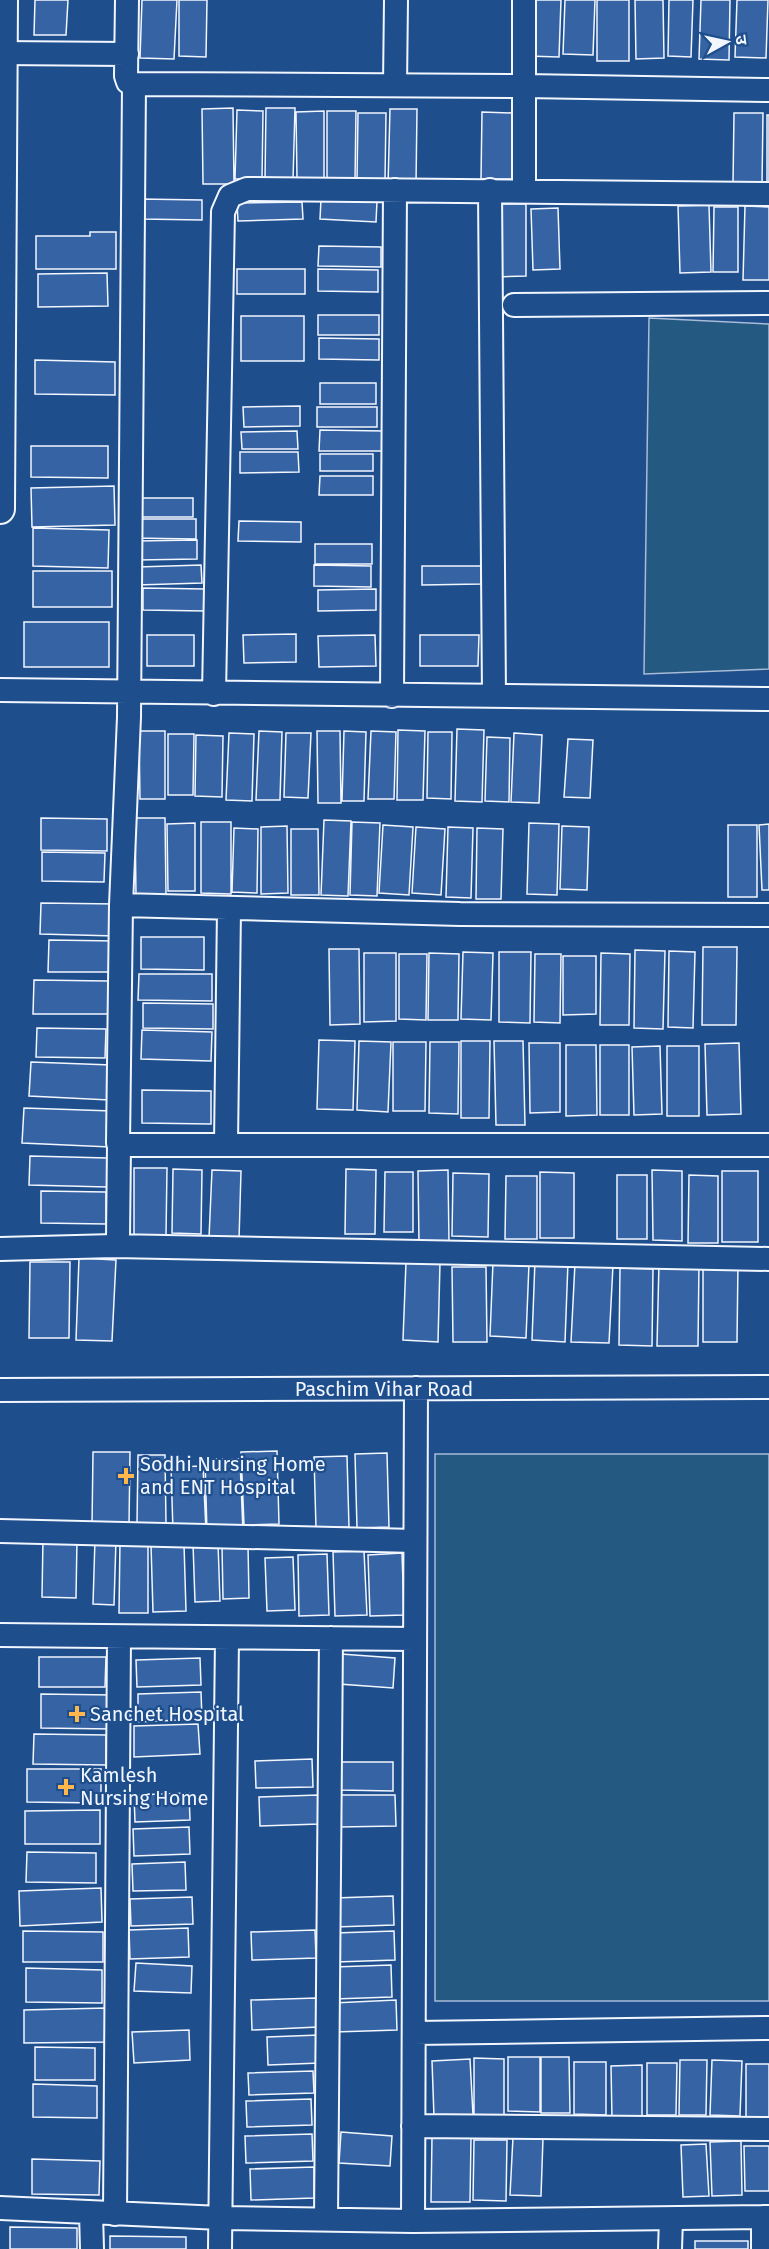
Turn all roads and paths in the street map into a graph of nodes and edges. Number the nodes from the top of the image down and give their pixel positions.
1 (3, 0) edge
2 (127, 0) edge
3 (396, 0) edge
4 (524, 0) edge
5 (1, 53) edge
6 (127, 54) junction
7 (134, 84) junction
8 (395, 85) junction
9 (525, 86) junction
10 (769, 90) edge
11 (395, 190) junction
12 (490, 190) junction
13 (524, 190) junction
14 (769, 194) edge
15 (769, 303) edge
16 (514, 305) dead end
17 (0, 351) edge
18 (0, 509) edge
19 (0, 690) edge
20 (129, 691) junction
21 (214, 694) junction
22 (392, 696) junction
23 (494, 696) junction
24 (769, 699) edge
25 (121, 905) junction
26 (229, 909) junction
27 (769, 915) edge
28 (226, 1144) junction
29 (119, 1145) junction
30 (769, 1145) edge
31 (114, 1246) junction
32 (0, 1249) edge
33 (769, 1259) edge
34 (769, 1387) edge
35 (416, 1388) junction
36 (0, 1390) edge
37 (0, 1531) edge
38 (415, 1541) junction
39 (0, 1635) edge
40 (118, 1637) junction
41 (227, 1638) junction
42 (331, 1638) junction
43 (415, 1639) junction
44 (769, 2028) edge
45 (414, 2034) junction
46 (413, 2126) junction
47 (769, 2129) edge
48 (0, 2208) edge
49 (92, 2213) junction
50 (115, 2214) junction
51 (766, 2217) edge
52 (221, 2218) junction
53 (326, 2219) junction
54 (670, 2219) junction
55 (413, 2221) junction
56 (92, 2249) edge
57 (220, 2249) edge
58 (670, 2249) edge
59 (764, 2249) edge

1 - 5 street
2 - 6 street
3 - 8 street
4 - 9 street
5 - 6 street
5 - 17 street
6 - 7 street
7 - 8 street
7 - 20 street
8 - 9 street
9 - 10 street
9 - 13 street
11 - 12 street
11 - 21 street
11 - 22 street
12 - 13 street
12 - 23 street
13 - 14 street
15 - 16 street
17 - 18 street
19 - 20 street
20 - 21 street
20 - 25 street
21 - 22 street
22 - 23 street
23 - 24 street
25 - 26 street
25 - 29 street
26 - 27 street
26 - 28 street
28 - 29 street
28 - 30 street
29 - 31 street
31 - 32 street
31 - 33 street
34 - 35 street, Paschim Vihar Road
35 - 36 street, Paschim Vihar Road
35 - 38 street
37 - 38 street
38 - 43 street
39 - 40 street
40 - 41 street
40 - 50 street
41 - 42 street
41 - 52 street
42 - 43 street
42 - 53 street
43 - 45 street
44 - 45 street
45 - 46 street
46 - 47 street
46 - 55 street
48 - 49 street
49 - 50 street
49 - 56 street
50 - 52 street
51 - 54 street
51 - 59 street
52 - 53 street
52 - 57 street
53 - 55 street
54 - 55 street
54 - 58 street

